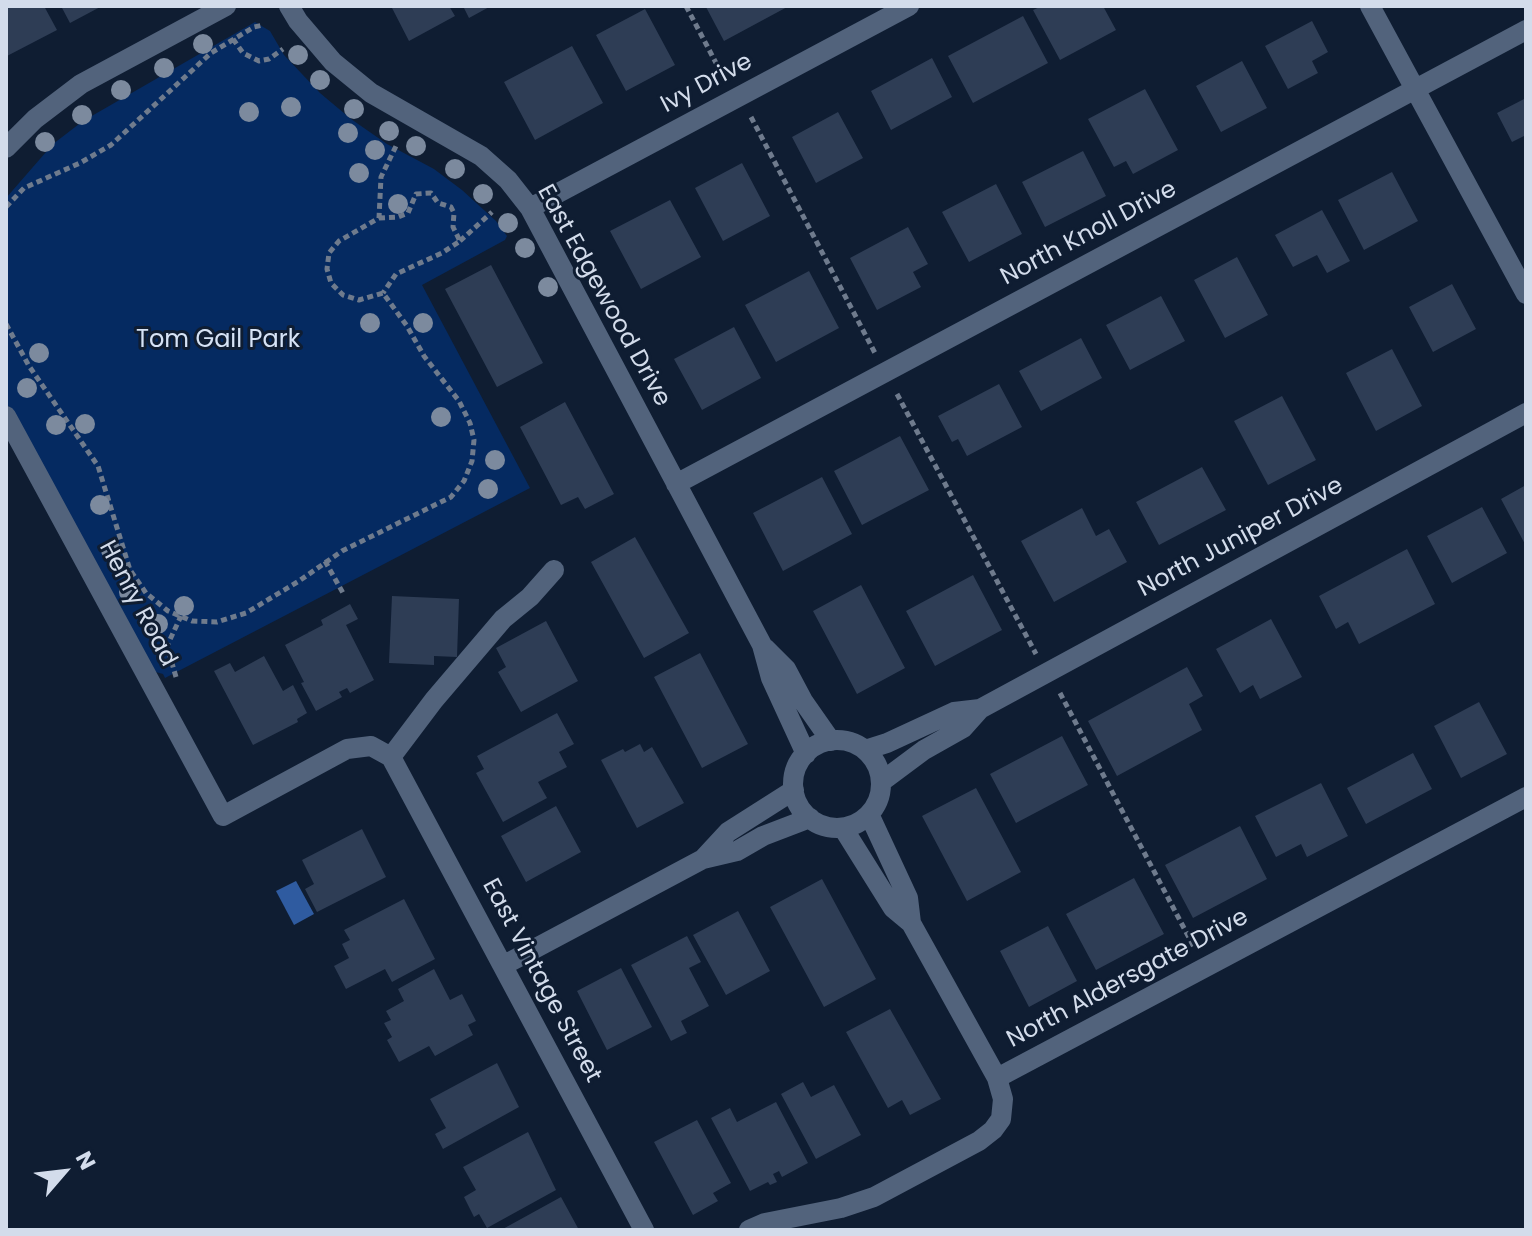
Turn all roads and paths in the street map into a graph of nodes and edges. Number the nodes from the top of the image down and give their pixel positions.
1 (226, 6) edge
2 (289, 6) edge
3 (686, 6) edge
4 (909, 6) edge
5 (1370, 6) edge
6 (263, 25) dead end
7 (1526, 30) edge
8 (233, 38) junction
9 (283, 49) dead end
10 (726, 81) dead end
11 (1415, 90) junction
12 (751, 117) dead end
13 (397, 144) dead end
14 (6, 148) edge
15 (6, 207) edge
16 (530, 208) junction
17 (492, 212) dead end
18 (379, 218) junction
19 (460, 241) junction
20 (383, 293) junction
21 (1526, 294) edge
22 (6, 324) edge
23 (878, 359) dead end
24 (897, 394) dead end
25 (1526, 413) edge
26 (6, 416) edge
27 (676, 484) junction
28 (325, 561) junction
29 (554, 570) dead end
30 (343, 593) dead end
31 (181, 616) junction
32 (762, 645) junction
33 (1036, 655) dead end
34 (176, 677) dead end
35 (1060, 693) dead end
36 (980, 709) junction
37 (831, 741) junction
38 (865, 750) junction
39 (806, 754) junction
40 (391, 757) junction
41 (881, 782) junction
42 (794, 790) junction
43 (1526, 797) edge
44 (869, 814) junction
45 (810, 818) junction
46 (843, 828) junction
47 (703, 859) junction
48 (911, 923) junction
49 (1199, 957) dead end
50 (504, 965) junction
51 (997, 1078) junction
52 (644, 1230) edge
53 (749, 1230) edge

1 - 14 street
2 - 16 street, East Edgewood Drive
3 - 10 path
4 - 16 street, Ivy Drive
5 - 11 street
6 - 8 path
7 - 11 street, North Knoll Drive
8 - 9 path
8 - 15 path
11 - 21 street
11 - 27 street, North Knoll Drive
12 - 23 path
13 - 18 path
16 - 27 street, East Edgewood Drive
17 - 19 path
18 - 19 path
18 - 20 path
19 - 20 path
20 - 28 path
22 - 31 path
24 - 33 path
25 - 36 street, North Juniper Drive
26 - 40 street, Henry Road
27 - 32 street, East Edgewood Drive
28 - 30 path
28 - 31 path
29 - 40 street
31 - 34 path
32 - 37 street, East Edgewood Drive
32 - 39 street, East Edgewood Drive
35 - 49 path
36 - 38 street, North Juniper Drive
36 - 41 street, North Juniper Drive
37 - 38 street
37 - 39 street
38 - 41 street
39 - 42 street
40 - 50 street, East Vintage Street
41 - 44 street
42 - 45 street
42 - 47 street
43 - 51 street, North Aldersgate Drive
44 - 46 street
44 - 48 street
45 - 46 street
45 - 47 street
46 - 48 street
47 - 50 street
48 - 51 street
50 - 52 street, East Vintage Street
51 - 53 street, North Aldersgate Drive

